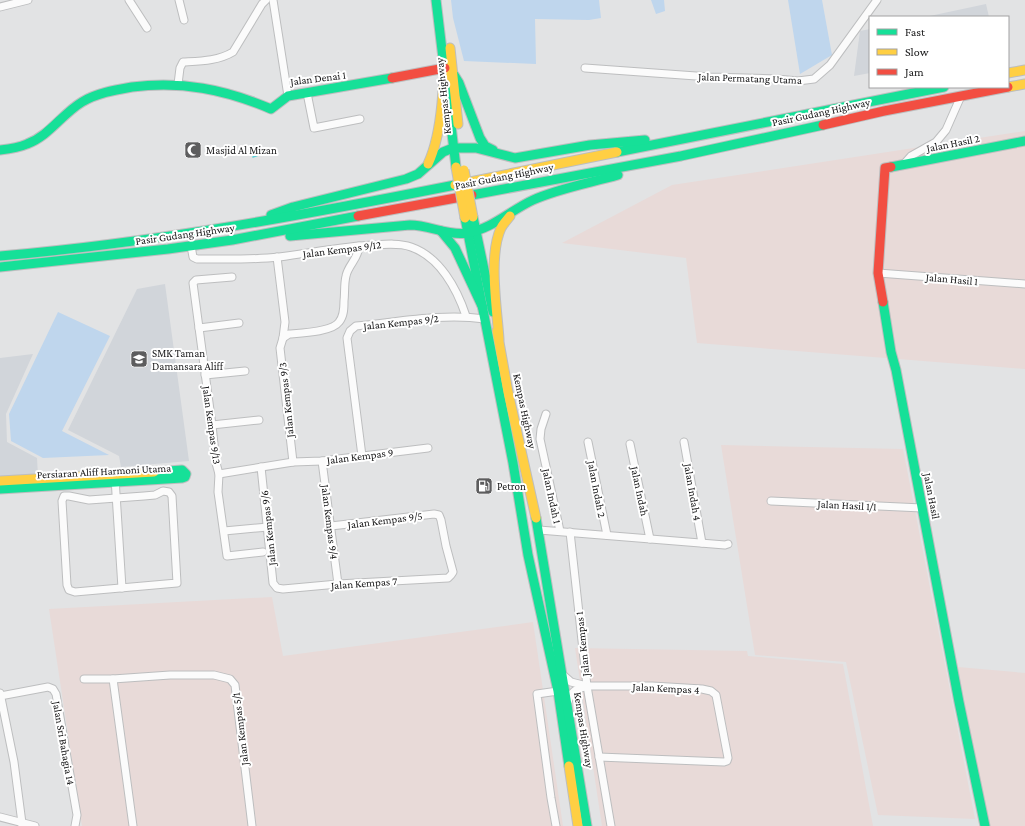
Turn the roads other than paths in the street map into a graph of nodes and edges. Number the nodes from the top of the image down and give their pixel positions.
1 (28, 0) edge
2 (129, 0) edge
3 (179, 0) edge
4 (266, 0) edge
5 (273, 0) edge
6 (436, 0) edge
7 (442, 0) edge
8 (877, 0) edge
9 (0, 7) edge
10 (184, 20) dead end
11 (147, 28) dead end
12 (585, 68) dead end
13 (1025, 70) edge
14 (448, 72) junction
15 (1009, 73) edge
16 (178, 84) junction
17 (1025, 84) edge
18 (1009, 87) edge
19 (939, 88) edge
20 (1003, 88) edge
21 (307, 93) junction
22 (288, 96) junction
23 (961, 96) junction
24 (360, 119) dead end
25 (700, 136) junction
26 (1025, 141) edge
27 (457, 147) junction
28 (0, 150) edge
29 (500, 155) junction
30 (681, 156) junction
31 (903, 165) junction
32 (426, 168) junction
33 (885, 168) joint
34 (515, 209) junction
35 (234, 227) junction
36 (440, 231) junction
37 (471, 232) junction
38 (232, 240) junction
39 (191, 246) junction
40 (359, 246) junction
41 (0, 256) edge
42 (277, 257) junction
43 (0, 267) edge
44 (878, 273) junction
45 (232, 277) dead end
46 (1025, 284) edge
47 (483, 308) junction
48 (466, 316) junction
49 (485, 319) junction
50 (239, 324) dead end
51 (199, 328) junction
52 (284, 338) junction
53 (499, 339) junction
54 (244, 371) dead end
55 (206, 375) junction
56 (546, 414) dead end
57 (258, 420) dead end
58 (212, 425) junction
59 (588, 442) dead end
60 (684, 442) dead end
61 (630, 444) dead end
62 (428, 448) dead end
63 (362, 456) junction
64 (322, 461) junction
65 (293, 462) junction
66 (261, 467) junction
67 (219, 474) junction
68 (116, 478) junction
69 (0, 481) edge
70 (0, 489) edge
71 (117, 498) junction
72 (771, 501) dead end
73 (922, 508) junction
74 (331, 526) junction
75 (268, 527) junction
76 (539, 530) junction
77 (224, 531) junction
78 (558, 531) junction
79 (570, 532) junction
80 (607, 535) junction
81 (650, 539) junction
82 (702, 543) junction
83 (728, 544) dead end
84 (541, 546) junction
85 (263, 552) dead end
86 (451, 575) joint
87 (535, 583) junction
88 (338, 584) junction
89 (122, 588) junction
90 (277, 588) joint
91 (563, 676) junction
92 (84, 679) dead end
93 (113, 679) junction
94 (587, 686) junction
95 (558, 691) junction
96 (0, 694) edge
97 (567, 704) junction
98 (599, 757) junction
99 (0, 818) edge
100 (22, 824) edge
101 (35, 826) edge
102 (75, 826) edge
103 (134, 826) edge
104 (252, 826) edge
105 (556, 826) edge
106 (578, 826) edge
107 (587, 826) edge
108 (611, 826) edge
109 (985, 826) edge

1 - 9 street
2 - 11 street
3 - 10 street
4 - 16 street
5 - 22 street, Jalan Denai 1
6 - 14 main road, Kempas Highway
7 - 14 main road, Kempas Highway
8 - 12 street, Jalan Permatang Utama
13 - 15 main road
14 - 21 main road, Jalan Denai 1
14 - 27 main road, Kempas Highway
14 - 29 main road
14 - 32 main road
16 - 22 main road
16 - 28 main road
17 - 18 main road, Pasir Gudang Highway
19 - 25 main road, Pasir Gudang Highway
20 - 23 main road, Pasir Gudang Highway
21 - 22 main road, Jalan Denai 1
21 - 24 street
23 - 30 main road, Pasir Gudang Highway
23 - 31 street
25 - 29 main road
25 - 35 main road, Pasir Gudang Highway
26 - 31 main road, Jalan Hasil 2
27 - 29 main road
27 - 32 main road
27 - 37 main road, Kempas Highway, bridge
30 - 34 main road
30 - 38 main road, Pasir Gudang Highway
31 - 33 main road, Jalan Hasil 2
32 - 35 main road
33 - 44 main road, Jalan Hasil
34 - 37 main road
34 - 53 main road
35 - 41 main road, Pasir Gudang Highway
36 - 37 main road
36 - 38 main road
36 - 47 main road
37 - 47 main road, Kempas Highway
37 - 53 main road, Kempas Highway
38 - 39 main road, Pasir Gudang Highway
39 - 42 street, Jalan Kempas 9/12
39 - 43 main road, Pasir Gudang Highway
40 - 42 street, Jalan Kempas 9/12
40 - 48 street, Jalan Kempas 9/12
40 - 52 street
42 - 52 street, Jalan Kempas 9/3
44 - 46 street, Jalan Hasil 1
44 - 73 main road, Jalan Hasil
45 - 51 street, Jalan Kempas 9/13
47 - 49 main road, Kempas Highway
48 - 49 street, Jalan Kempas 9/2
48 - 63 street, Jalan Kempas 9/2
49 - 87 main road, Kempas Highway
50 - 51 street
51 - 55 street, Jalan Kempas 9/13
52 - 65 street, Jalan Kempas 9/3
53 - 76 main road, Kempas Highway
54 - 55 street
55 - 58 street, Jalan Kempas 9/13
56 - 78 street, Jalan Indah 1
57 - 58 street
58 - 67 street, Jalan Kempas 9/13
59 - 80 street, Jalan Indah 2
60 - 82 street, Jalan Indah 4
61 - 81 street, Jalan Indah
62 - 63 street, Jalan Kempas 9
63 - 64 street, Jalan Kempas 9
64 - 65 street, Jalan Kempas 9
64 - 74 street, Jalan Kempas 9/4
65 - 66 street, Jalan Kempas 9
66 - 67 street, Jalan Kempas 9
66 - 75 street, Jalan Kempas 9/6
67 - 77 street, Jalan Kempas 9/13
68 - 68 main road, Persiaran Aliff Harmoni Utama
68 - 69 main road, Persiaran Aliff Harmoni Utama
68 - 70 main road, Persiaran Aliff Harmoni Utama
68 - 71 street
71 - 89 street
71 - 89 street
71 - 89 street
72 - 73 street, Jalan Hasil 1/1
73 - 109 main road, Jalan Hasil
74 - 86 street, Jalan Kempas 9/5
74 - 88 street, Jalan Kempas 9/4
75 - 77 street
75 - 90 street, Jalan Kempas 9/6
76 - 78 street
76 - 84 main road, Kempas Highway
76 - 87 main road
77 - 85 street, Jalan Kempas 9/13
78 - 79 street
78 - 84 street
79 - 80 street
79 - 94 street, Jalan Kempas 1
80 - 81 street
81 - 82 street
82 - 83 street
84 - 91 main road, Kempas Highway
86 - 88 street, Jalan Kempas 7
87 - 95 main road, Kempas Highway
88 - 90 street, Jalan Kempas 7
91 - 94 street
91 - 97 main road, Kempas Highway
92 - 93 street, Jalan Kempas 5/1
93 - 103 street
93 - 104 street, Jalan Kempas 5/1
94 - 97 street
94 - 98 street, Jalan Kempas 1
94 - 98 street, Jalan Kempas 4
95 - 105 street
95 - 106 main road, Kempas Highway
96 - 100 street
96 - 102 street, Jalan Sri Bahagia 14
97 - 107 main road, Kempas Highway
98 - 108 street, Jalan Kempas 1
99 - 100 street
100 - 101 street

